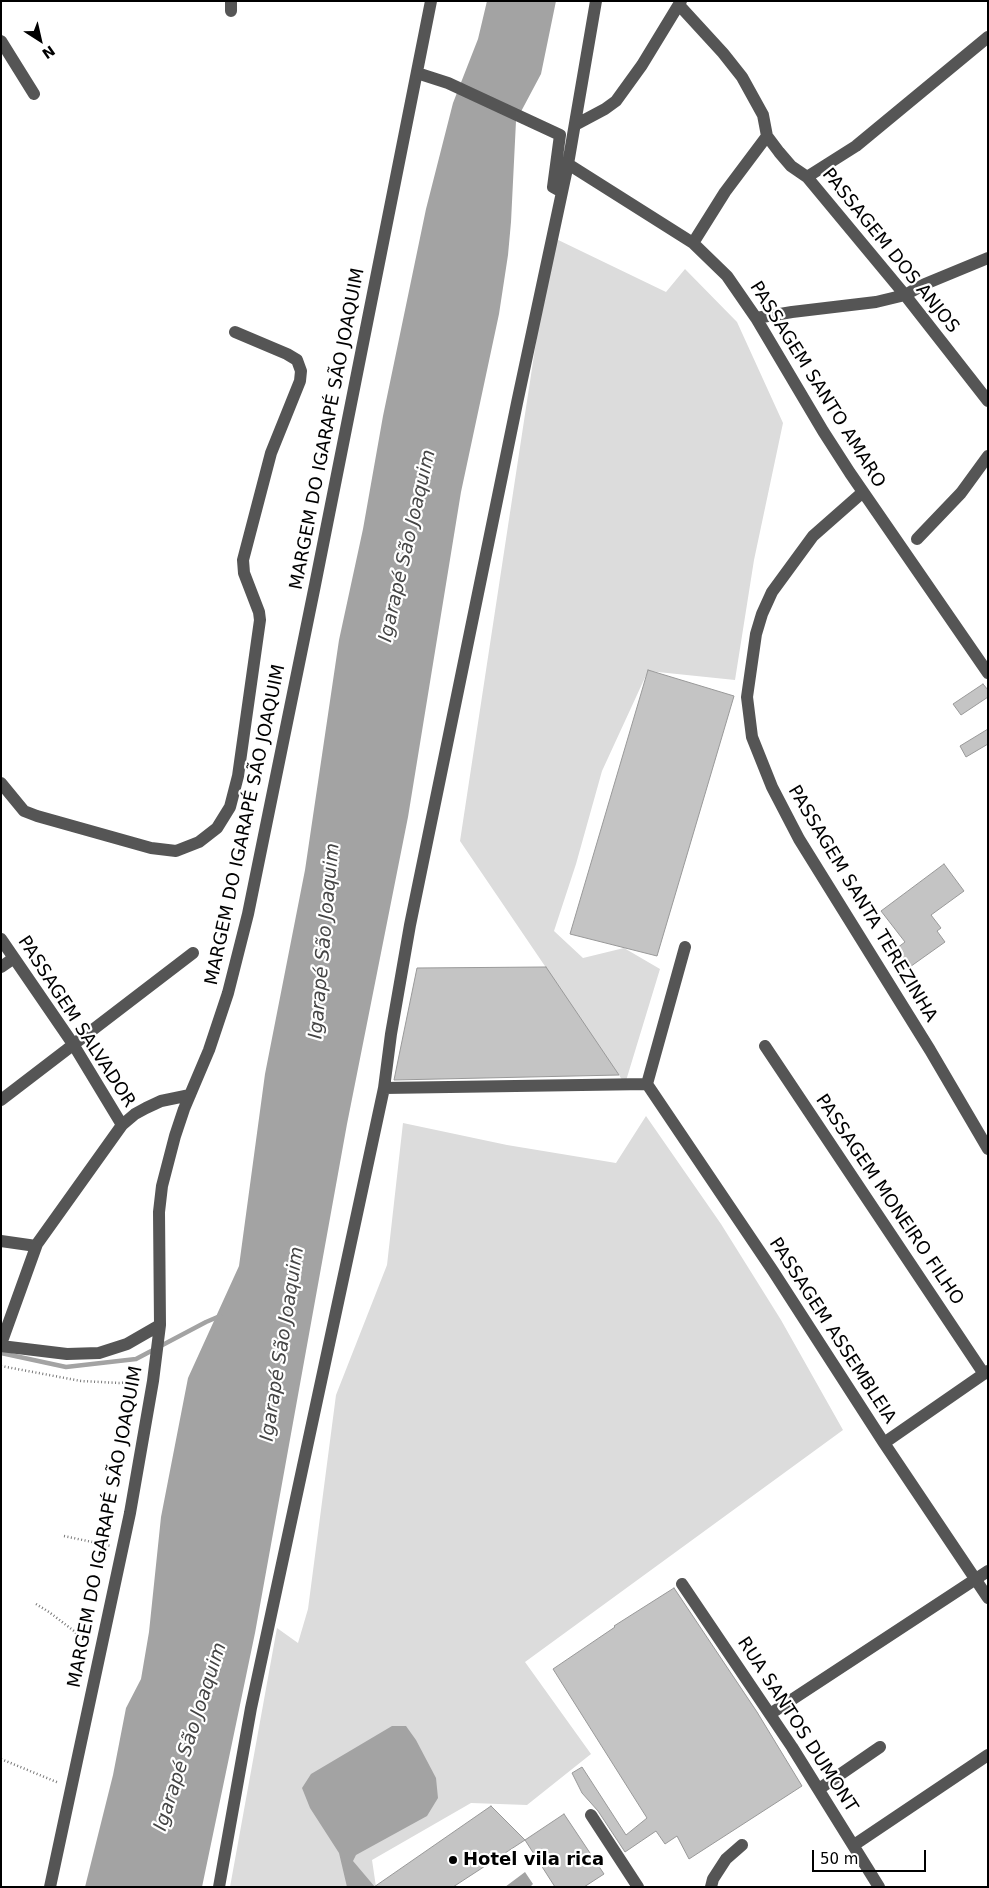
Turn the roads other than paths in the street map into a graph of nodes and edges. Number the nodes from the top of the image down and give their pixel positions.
1 (431, 1) edge
2 (596, 1) edge
3 (680, 3) edge
4 (988, 37) edge
5 (2, 42) edge
6 (417, 74) junction
7 (34, 94) dead end
8 (575, 125) junction
9 (767, 136) junction
10 (568, 164) junction
11 (807, 177) junction
12 (562, 192) junction
13 (693, 242) junction
14 (988, 258) edge
15 (905, 295) junction
16 (756, 318) junction
17 (235, 332) dead end
18 (988, 401) edge
19 (988, 456) edge
20 (863, 492) junction
21 (917, 539) dead end
22 (988, 672) edge
23 (1, 783) edge
24 (1, 939) edge
25 (684, 946) dead end
26 (193, 953) dead end
27 (14, 958) junction
28 (1, 967) edge
29 (73, 1044) junction
30 (765, 1046) dead end
31 (647, 1084) junction
32 (384, 1088) junction
33 (190, 1095) junction
34 (1, 1100) edge
35 (122, 1125) junction
36 (988, 1149) edge
37 (1, 1241) edge
38 (36, 1246) junction
39 (160, 1325) junction
40 (1, 1345) edge
41 (986, 1372) edge
42 (884, 1443) junction
43 (988, 1571) edge
44 (975, 1579) junction
45 (682, 1584) dead end
46 (988, 1598) edge
47 (770, 1714) junction
48 (880, 1747) dead end
49 (988, 1755) edge
50 (819, 1789) junction
51 (592, 1815) dead end
52 (742, 1844) dead end
53 (854, 1845) junction
54 (50, 1887) edge
55 (219, 1887) edge
56 (638, 1887) edge
57 (711, 1887) edge
58 (879, 1887) edge

1 - 6 street, MARGEM DO IGARAPÉ SÃO JOAQUIM
2 - 8 street
3 - 8 street
3 - 9 street, PASSAGEM DOS ANJOS
4 - 11 street
5 - 7 street
6 - 12 street
6 - 33 street, MARGEM DO IGARAPÉ SÃO JOAQUIM
8 - 10 street
9 - 11 street, PASSAGEM DOS ANJOS
9 - 13 street
10 - 12 street
10 - 13 street, PASSAGEM SANTO AMARO
11 - 15 street, PASSAGEM DOS ANJOS
12 - 32 street
13 - 16 street, PASSAGEM SANTO AMARO
14 - 15 street
15 - 16 street
15 - 18 street, PASSAGEM DOS ANJOS
16 - 20 street, PASSAGEM SANTO AMARO
17 - 23 street
19 - 21 street
20 - 22 street, PASSAGEM SANTO AMARO
20 - 36 street, PASSAGEM SANTA TEREZINHA
24 - 27 street, PASSAGEM SALVADOR
25 - 31 street
26 - 29 street
27 - 28 street
27 - 29 street, PASSAGEM SALVADOR
29 - 34 street
29 - 35 street, PASSAGEM SALVADOR
30 - 41 street, PASSAGEM MONEIRO FILHO
31 - 32 street
31 - 42 street, PASSAGEM ASSEMBLEIA
32 - 55 street
33 - 35 street, PASSAGEM SALVADOR
33 - 39 street, MARGEM DO IGARAPÉ SÃO JOAQUIM
35 - 38 street, PASSAGEM SALVADOR
37 - 38 street
38 - 40 street, PASSAGEM SALVADOR
39 - 40 street
39 - 54 street, MARGEM DO IGARAPÉ SÃO JOAQUIM
41 - 42 street
42 - 44 street, PASSAGEM ASSEMBLEIA
43 - 44 street
44 - 46 street, PASSAGEM ASSEMBLEIA
44 - 47 street
45 - 47 street, RUA SANTOS DUMONT
47 - 50 street, RUA SANTOS DUMONT
48 - 50 street
49 - 53 street
50 - 53 street, RUA SANTOS DUMONT
51 - 56 street
52 - 57 street
53 - 58 street, RUA SANTOS DUMONT

